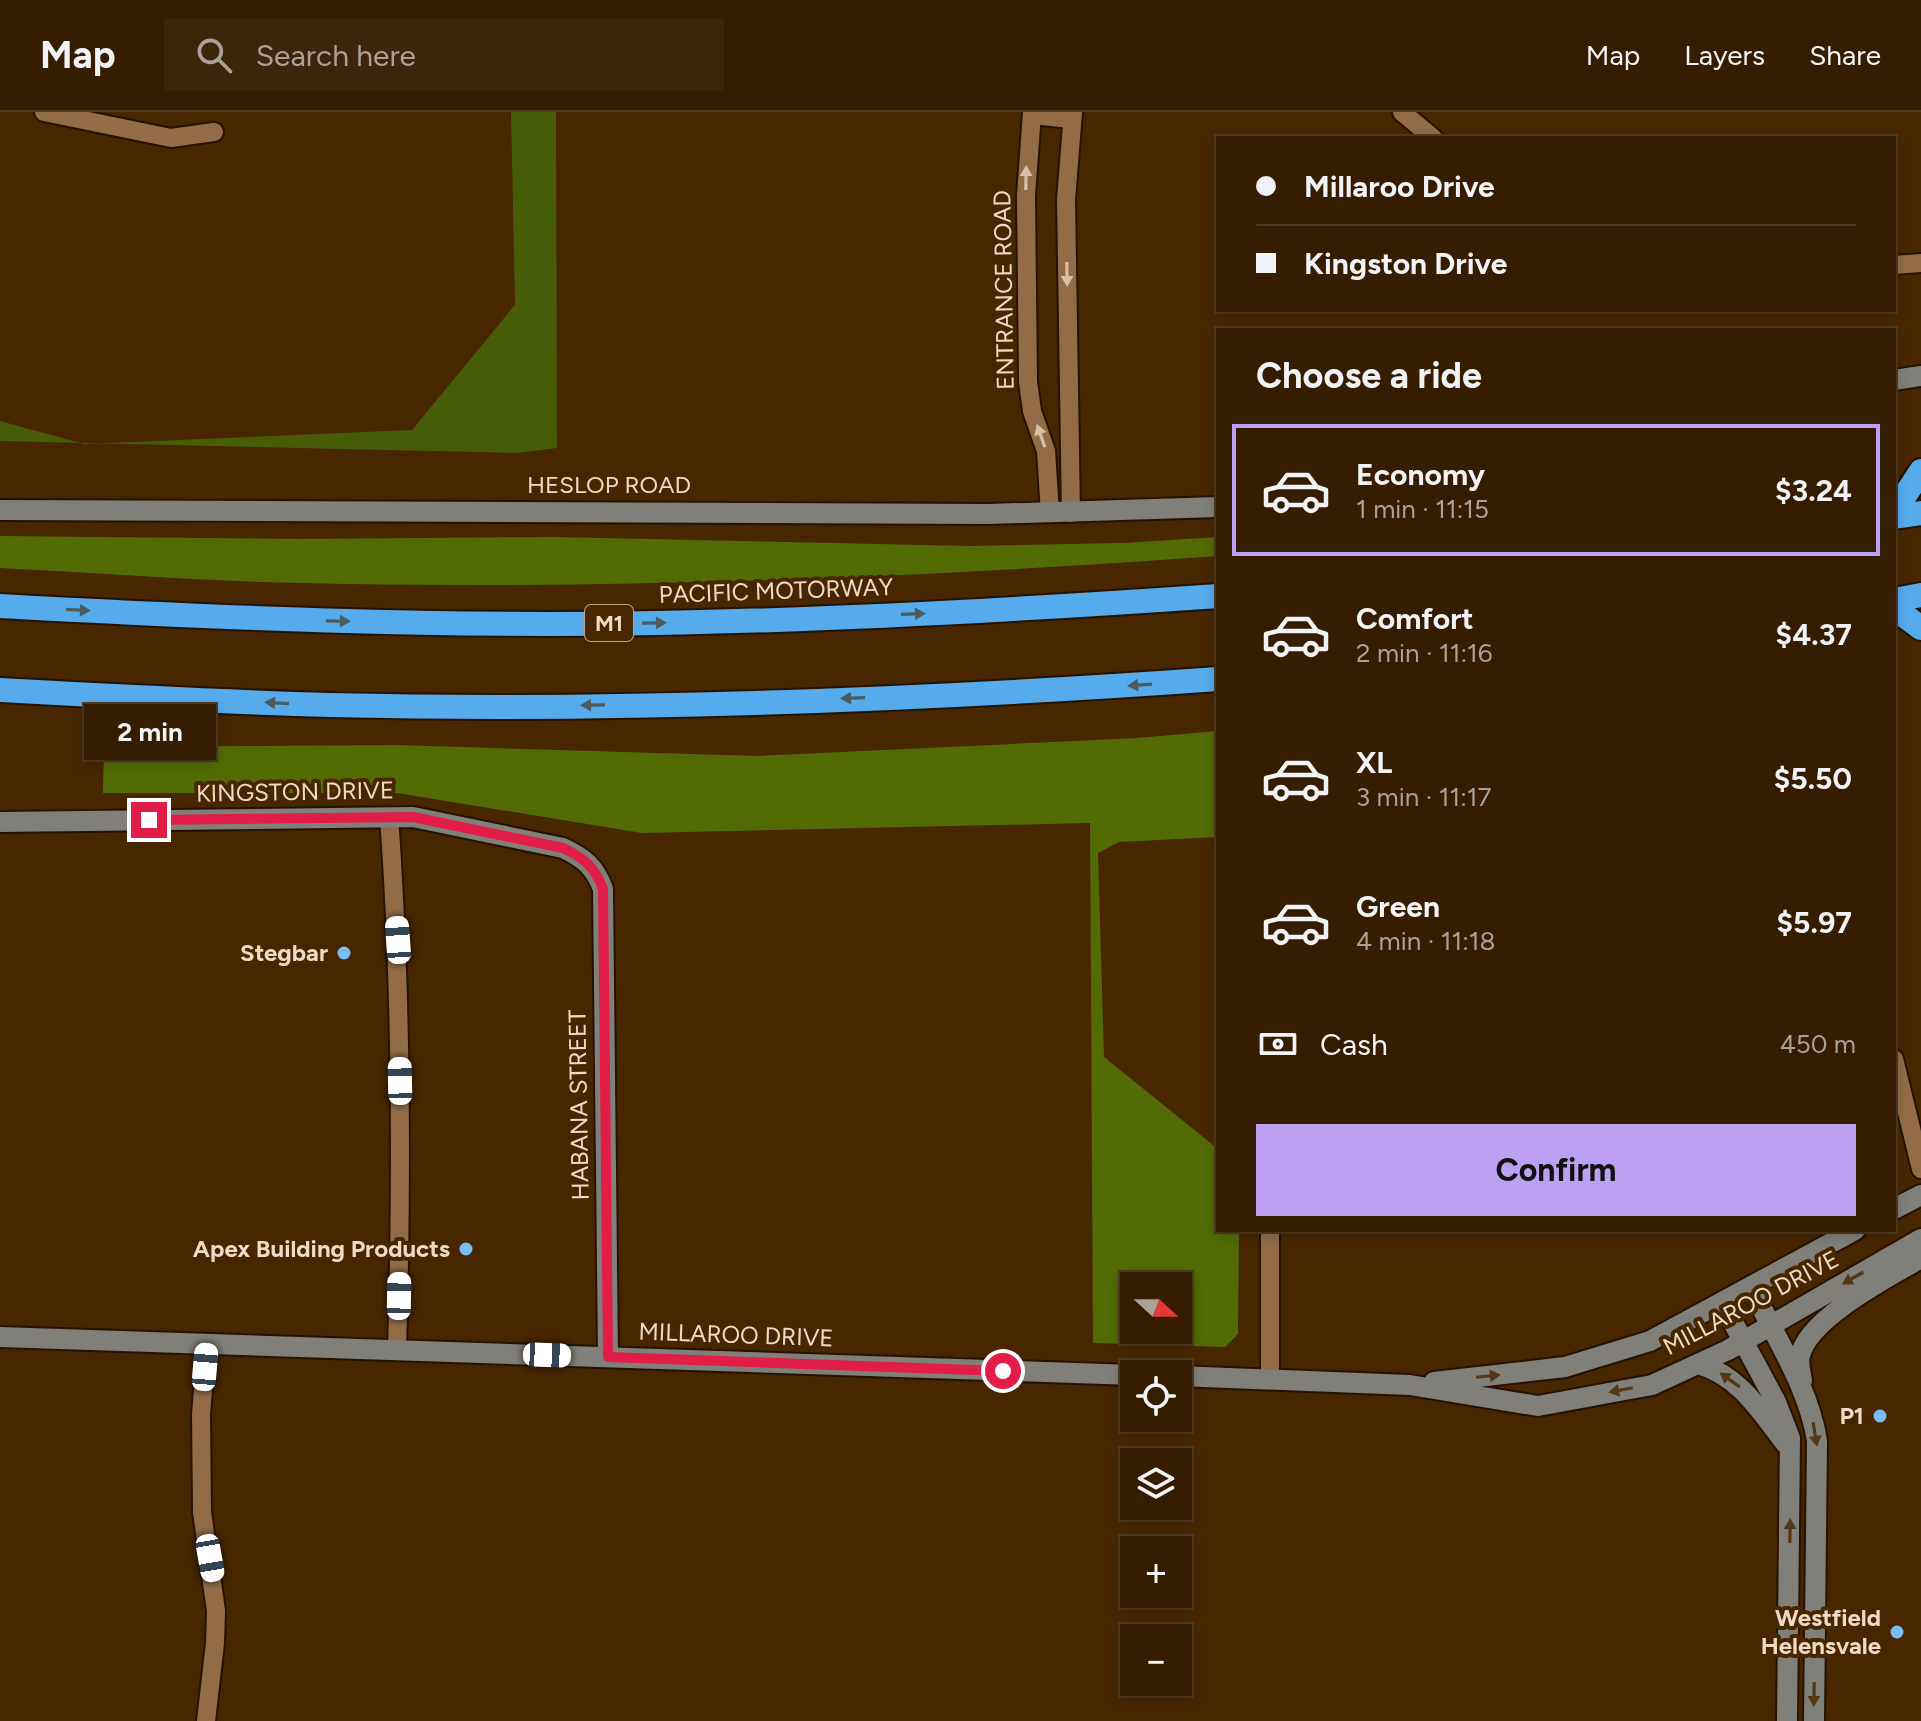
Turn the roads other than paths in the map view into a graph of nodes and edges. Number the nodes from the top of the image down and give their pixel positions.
1 (44, 112) edge
2 (1402, 112) edge
3 (1032, 113) edge
4 (1072, 116) edge
5 (214, 132) dead end
6 (1431, 136) edge
7 (1921, 263) edge
8 (1896, 265) edge
9 (1921, 376) edge
10 (1896, 380) edge
11 (1921, 471) edge
12 (1216, 507) edge
13 (0, 510) edge
14 (1896, 511) edge
15 (1050, 513) junction
16 (1071, 513) junction
17 (1921, 513) edge
18 (1896, 514) edge
19 (1921, 595) edge
20 (1216, 596) edge
21 (1896, 600) edge
22 (0, 606) edge
23 (1896, 609) edge
24 (1921, 628) edge
25 (1216, 679) edge
26 (0, 690) edge
27 (389, 817) junction
28 (0, 822) edge
29 (585, 859) joint
30 (1896, 1067) edge
31 (1921, 1169) edge
32 (1921, 1195) edge
33 (1896, 1208) edge
34 (1270, 1232) edge
35 (1851, 1232) edge
36 (1921, 1239) edge
37 (1921, 1258) edge
38 (1751, 1286) junction
39 (1722, 1302) junction
40 (1770, 1326) junction
41 (0, 1337) edge
42 (1742, 1342) junction
43 (207, 1343) junction
44 (397, 1350) junction
45 (608, 1357) junction
46 (1698, 1364) junction
47 (1120, 1375) edge
48 (1192, 1377) edge
49 (1270, 1380) junction
50 (1410, 1385) junction
51 (1802, 1390) junction
52 (1791, 1450) junction
53 (1816, 1552) junction
54 (1789, 1625) junction
55 (206, 1721) edge
56 (1787, 1721) edge
57 (1814, 1721) edge

1 - 5 street
2 - 6 street
3 - 4 street
15 -> 3 street, ENTRANCE ROAD
4 -> 16 street
7 - 8 street
9 - 10 street
11 - 14 highway
12 - 16 street, HESLOP ROAD
13 - 15 street, HESLOP ROAD
15 - 16 street, HESLOP ROAD
17 - 18 highway
19 - 21 highway
22 -> 20 highway, PACIFIC MOTORWAY / M1
23 - 24 highway
25 -> 26 highway
27 - 28 street, KINGSTON DRIVE
27 - 29 street, KINGSTON DRIVE
27 - 44 street
29 - 45 street, HABANA STREET
30 - 31 street
32 - 33 street
34 - 49 street
35 - 38 street, MILLAROO DRIVE
36 -> 40 street, MILLAROO DRIVE
37 - 51 street
38 - 39 street, MILLAROO DRIVE
38 - 40 street
39 - 42 street
50 -> 39 street, MILLAROO DRIVE
40 - 42 street, MILLAROO DRIVE
40 - 51 street
41 - 43 street, MILLAROO DRIVE
42 - 46 street, MILLAROO DRIVE
42 - 52 street
43 - 44 street, MILLAROO DRIVE
43 - 55 street
44 - 45 street, MILLAROO DRIVE
45 - 47 street, MILLAROO DRIVE
46 -> 50 street, MILLAROO DRIVE
52 -> 46 street
48 - 49 street, MILLAROO DRIVE
49 - 50 street, MILLAROO DRIVE
51 -> 53 street
54 -> 52 street
53 - 54 street
53 -> 57 street
54 - 56 street

